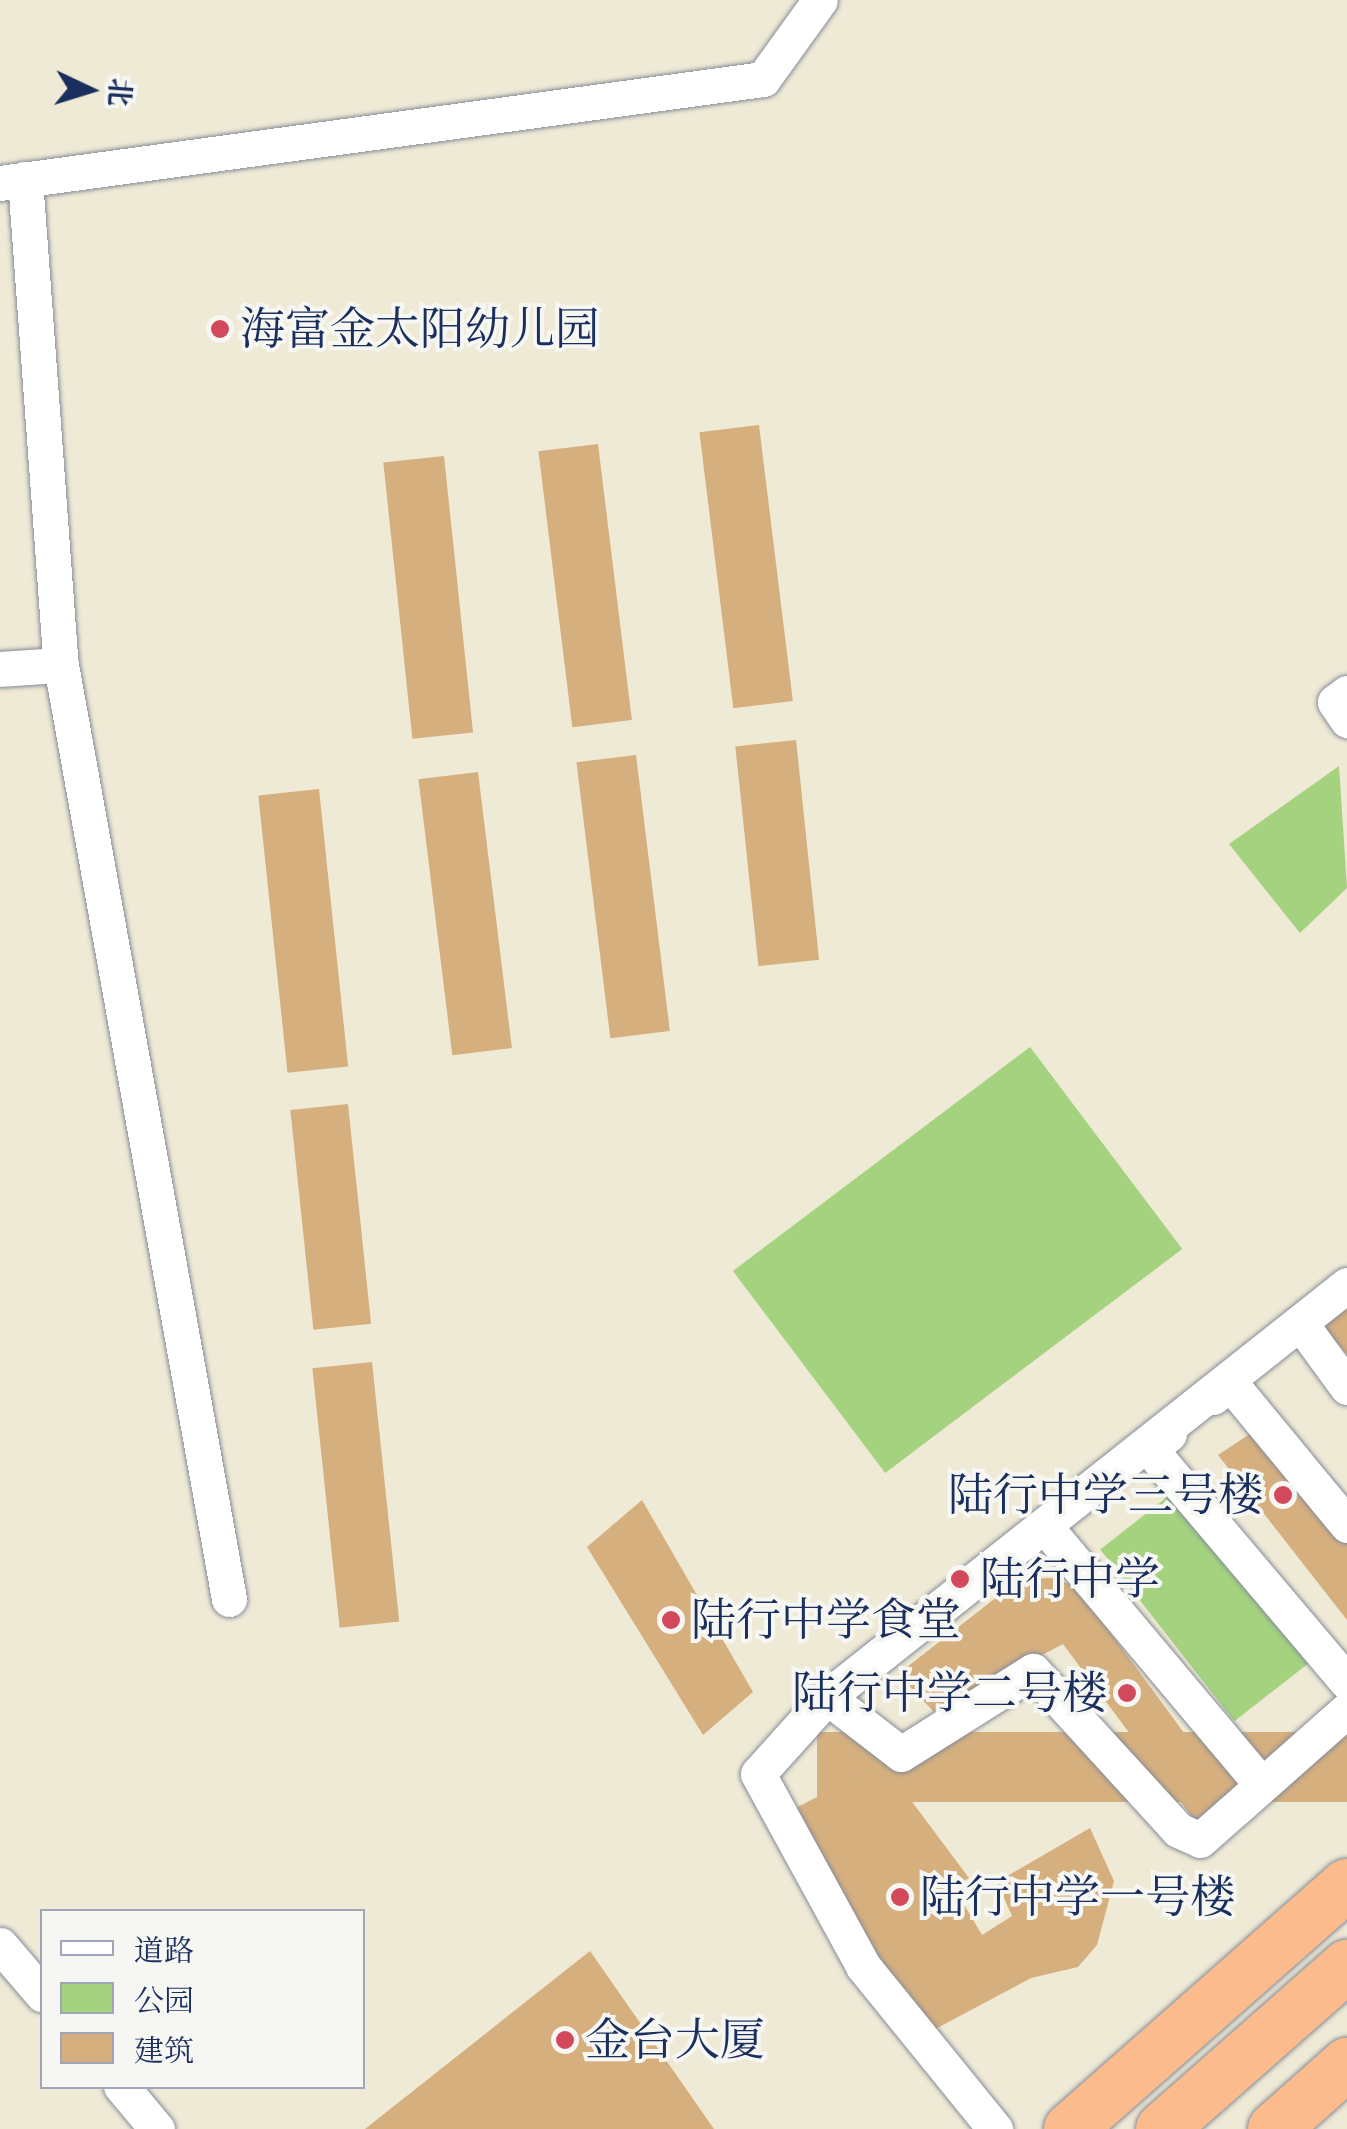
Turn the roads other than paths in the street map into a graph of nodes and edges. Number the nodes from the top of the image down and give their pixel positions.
1 (820, 0) edge
2 (12, 181) edge
3 (61, 665) junction
4 (0, 669) edge
5 (1347, 692) edge
6 (1347, 720) edge
7 (1347, 1284) edge
8 (1301, 1324) junction
9 (1230, 1383) junction
10 (1347, 1387) edge
11 (1150, 1449) junction
12 (1347, 1525) edge
13 (1046, 1529) junction
14 (229, 1599) dead end
15 (1347, 1682) edge
16 (827, 1698) junction
17 (1347, 1710) edge
18 (1262, 1785) junction
19 (1347, 1885) edge
20 (0, 1945) edge
21 (1347, 1966) edge
22 (40, 1992) edge
23 (1347, 2064) edge
24 (124, 2089) edge
25 (158, 2129) edge
26 (996, 2129) edge
27 (1070, 2129) edge
28 (1162, 2129) edge
29 (1274, 2129) edge

1 - 2 street
2 - 3 street
3 - 4 street
3 - 14 street
5 - 6 street
7 - 8 street
8 - 9 street
8 - 10 street
9 - 11 street
9 - 12 street
11 - 13 street
11 - 15 street
13 - 16 street
13 - 18 street
16 - 18 street
16 - 26 street
17 - 18 street
19 - 27 highway
20 - 22 street
21 - 28 highway
23 - 29 highway
24 - 25 street

